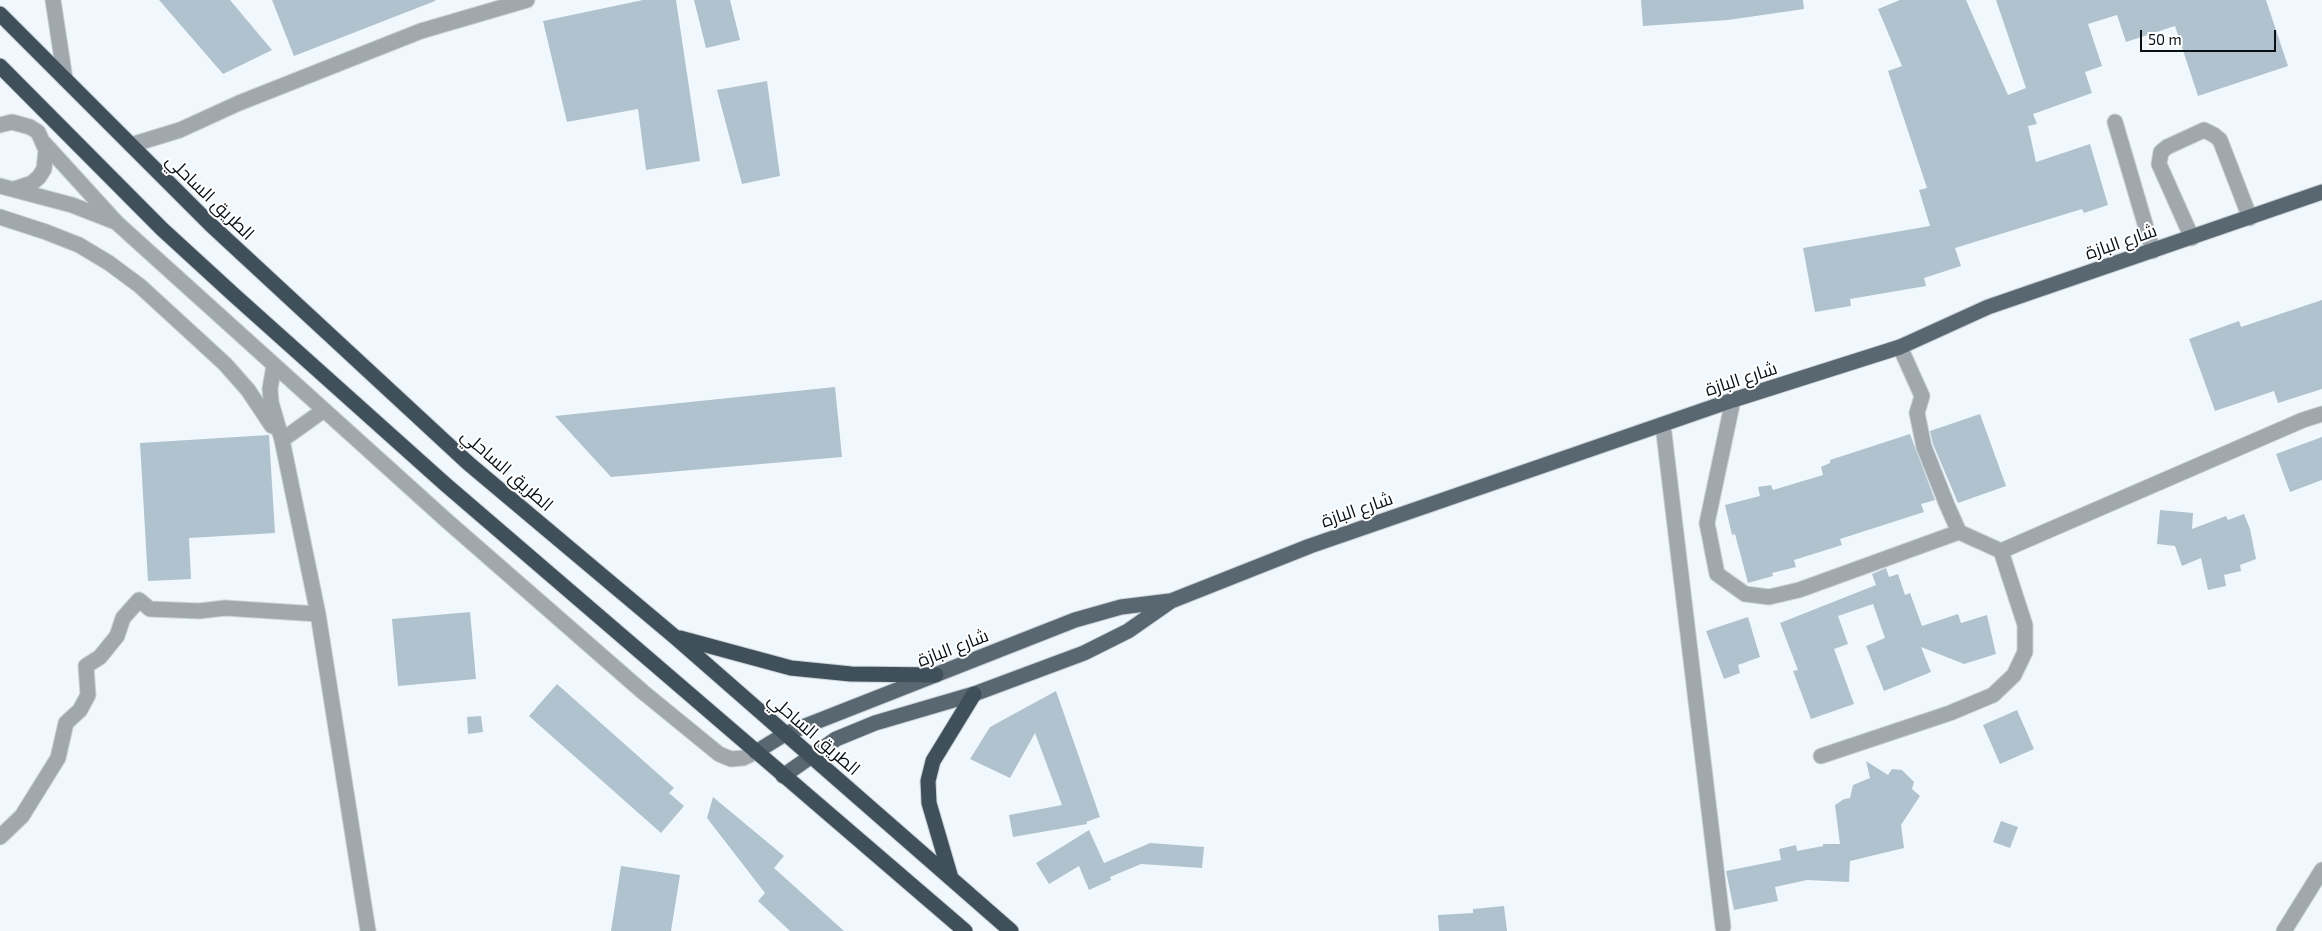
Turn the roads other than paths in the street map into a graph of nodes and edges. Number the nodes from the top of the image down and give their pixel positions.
1 (53, 0) edge
2 (526, 0) edge
3 (0, 14) edge
4 (0, 66) edge
5 (65, 79) junction
6 (2115, 122) dead end
7 (0, 124) edge
8 (44, 143) junction
9 (131, 145) junction
10 (6, 188) edge
11 (2322, 192) edge
12 (0, 218) edge
13 (2250, 218) junction
14 (117, 222) junction
15 (2192, 238) junction
16 (2153, 250) junction
17 (1900, 347) junction
18 (274, 365) junction
19 (1732, 400) junction
20 (324, 410) junction
21 (2322, 414) edge
22 (1663, 425) junction
23 (282, 440) junction
24 (1959, 532) junction
25 (2001, 551) junction
26 (1171, 601) junction
27 (318, 614) junction
28 (675, 637) junction
29 (936, 675) junction
30 (974, 694) junction
31 (785, 734) junction
32 (756, 752) junction
33 (810, 755) junction
34 (1820, 756) dead end
35 (783, 776) junction
36 (0, 837) edge
37 (2322, 870) edge
38 (952, 880) junction
39 (1723, 927) dead end
40 (368, 931) edge
41 (964, 931) edge
42 (1011, 931) edge
43 (2284, 931) edge

1 - 5 street
2 - 9 street
3 - 5 highway, الطريق الساحلي
4 - 32 highway
5 - 9 highway, الطريق الساحلي
6 - 16 street
7 - 8 street
8 - 10 street
8 - 14 street
9 - 28 highway, الطريق الساحلي
10 - 14 street
11 - 13 main road, شارع البازة
12 - 23 street
13 - 15 main road, شارع البازة
13 - 15 street
14 - 18 street
15 - 16 main road, شارع البازة
16 - 17 main road, شارع البازة
17 - 19 main road, شارع البازة
17 - 24 street
18 - 20 street
18 - 23 street
19 - 22 main road, شارع البازة
19 - 24 street
20 - 23 street
20 - 32 street
21 - 25 street
22 - 26 main road, شارع البازة
22 - 39 street
23 - 27 street
24 - 25 street
25 - 34 street
26 - 29 main road, شارع البازة
26 - 30 main road, شارع البازة
27 - 36 street
27 - 40 street
28 - 29 highway
28 - 31 highway, الطريق الساحلي
29 - 31 main road, شارع البازة
30 - 33 main road, شارع البازة
30 - 38 highway
31 - 32 main road, شارع البازة
31 - 33 highway, الطريق الساحلي
32 - 35 highway
33 - 35 main road, شارع البازة
33 - 38 highway, الطريق الساحلي
35 - 41 highway
37 - 43 street
38 - 42 highway, الطريق الساحلي

